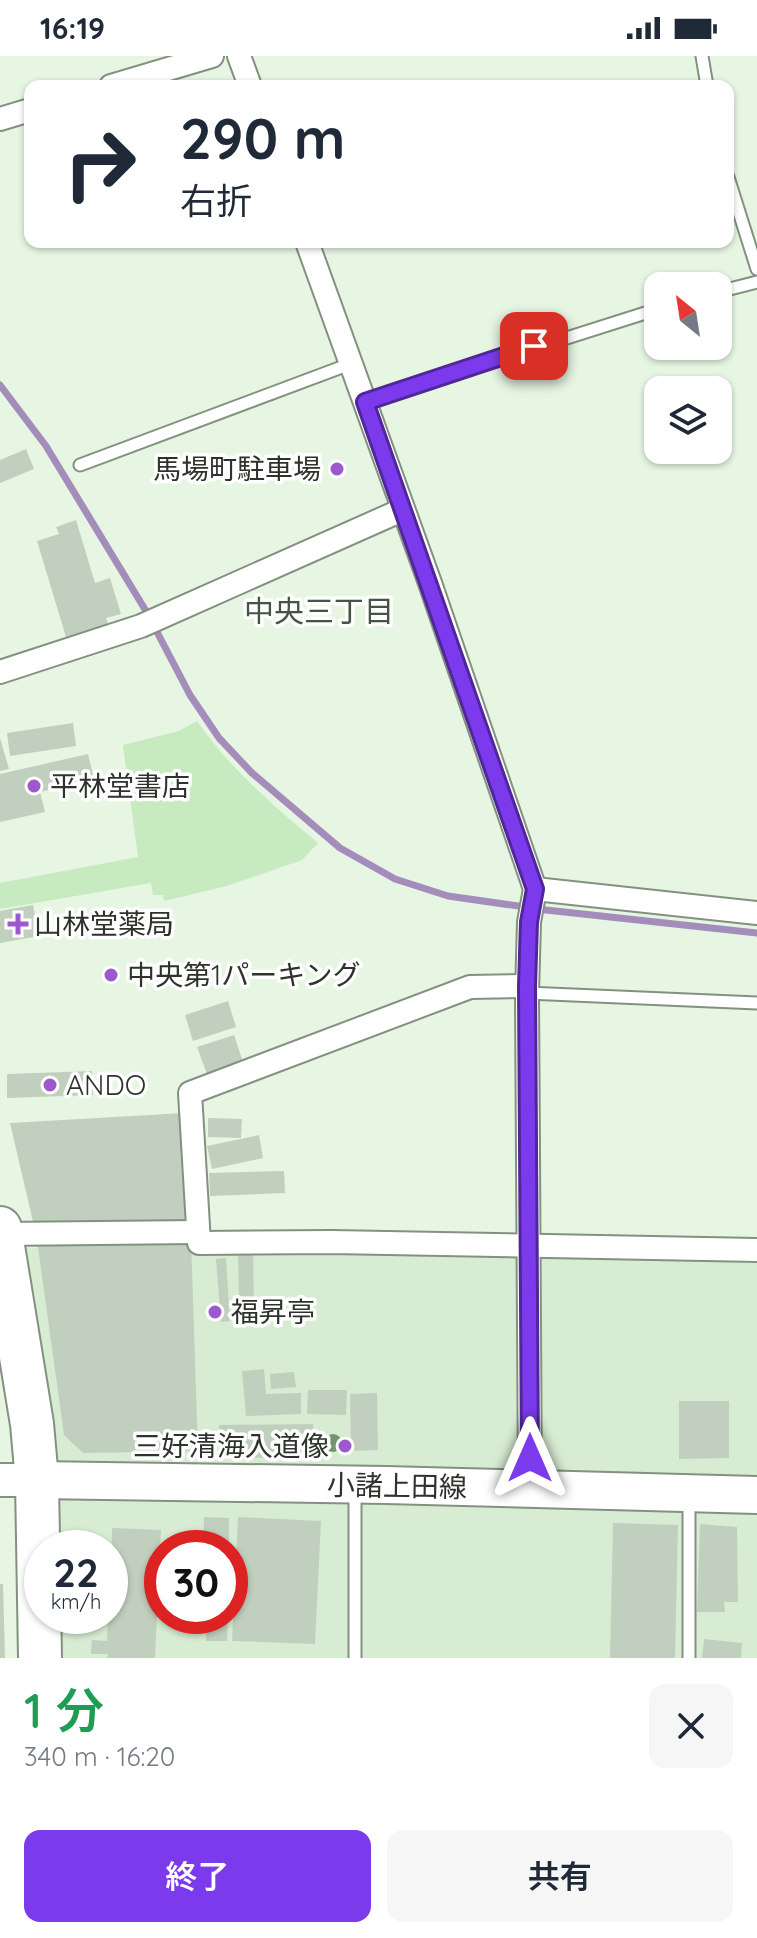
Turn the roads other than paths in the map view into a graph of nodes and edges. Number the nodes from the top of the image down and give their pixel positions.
1 (212, 56) edge
2 (239, 56) edge
3 (702, 56) edge
4 (131, 80) edge
5 (248, 80) edge
6 (706, 80) edge
7 (24, 112) edge
8 (0, 119) edge
9 (734, 196) edge
10 (309, 248) edge
11 (757, 269) edge
12 (757, 282) edge
13 (732, 288) edge
14 (644, 313) edge
15 (350, 364) junction
16 (365, 402) junction
17 (80, 465) dead end
18 (402, 510) junction
19 (0, 672) edge
20 (535, 890) junction
21 (757, 913) edge
22 (527, 990) junction
23 (757, 1003) edge
24 (1, 1231) edge
25 (197, 1232) junction
26 (530, 1245) junction
27 (757, 1250) edge
28 (18, 1480) edge
29 (355, 1485) junction
30 (530, 1489) junction
31 (689, 1494) junction
32 (757, 1495) edge
33 (40, 1658) edge
34 (355, 1658) edge
35 (689, 1658) edge

1 - 4 street
2 - 5 street
3 - 6 lane
7 - 8 street
9 - 11 lane
10 - 15 street
12 - 13 lane
14 - 16 lane
15 - 16 street
15 - 17 lane
16 - 18 street
18 - 19 street
18 - 20 street
20 - 21 street
20 - 22 street
22 - 23 lane
22 - 25 street
22 - 26 street
24 - 25 street
24 - 28 highway
25 - 26 street
26 - 27 street
26 - 30 street
28 - 29 main road, 小諸上田線
28 - 33 highway
29 - 30 main road, 小諸上田線
29 - 34 lane
30 - 31 main road, 小諸上田線
31 - 32 main road, 小諸上田線
31 - 35 lane

